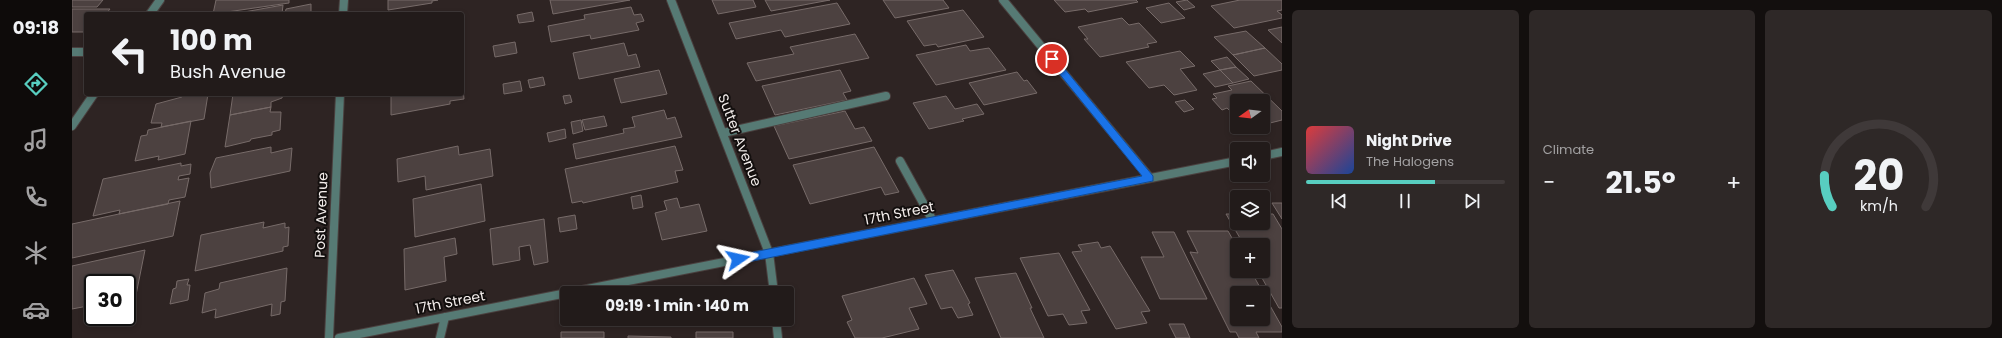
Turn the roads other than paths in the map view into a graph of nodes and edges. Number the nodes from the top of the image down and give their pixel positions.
1 (160, 0) edge
2 (344, 0) edge
3 (671, 0) edge
4 (1003, 0) edge
5 (151, 12) edge
6 (343, 12) edge
7 (72, 52) edge
8 (84, 52) edge
9 (93, 96) edge
10 (340, 96) edge
11 (886, 96) dead end
12 (72, 126) edge
13 (723, 133) junction
14 (1282, 152) edge
15 (1270, 155) edge
16 (900, 161) dead end
17 (1230, 162) edge
18 (1150, 178) junction
19 (933, 221) junction
20 (769, 253) junction
21 (602, 286) edge
22 (773, 286) edge
23 (560, 294) edge
24 (444, 317) junction
25 (777, 326) edge
26 (329, 338) edge
27 (339, 338) edge
28 (440, 338) edge
29 (778, 338) edge

1 - 5 street
2 - 6 street
3 - 13 street, Sutter Avenue
4 - 18 street
7 - 8 street
9 - 12 street
10 - 26 street, Post Avenue
11 - 13 street
13 - 20 street, Sutter Avenue
14 - 15 street
16 - 19 street
17 - 18 street, 17th Street
18 - 19 street, 17th Street
19 - 20 street, 17th Street
20 - 21 street, 17th Street
20 - 22 street, Sutter Avenue
23 - 24 street, 17th Street
24 - 27 street, 17th Street
24 - 28 street
25 - 29 street

